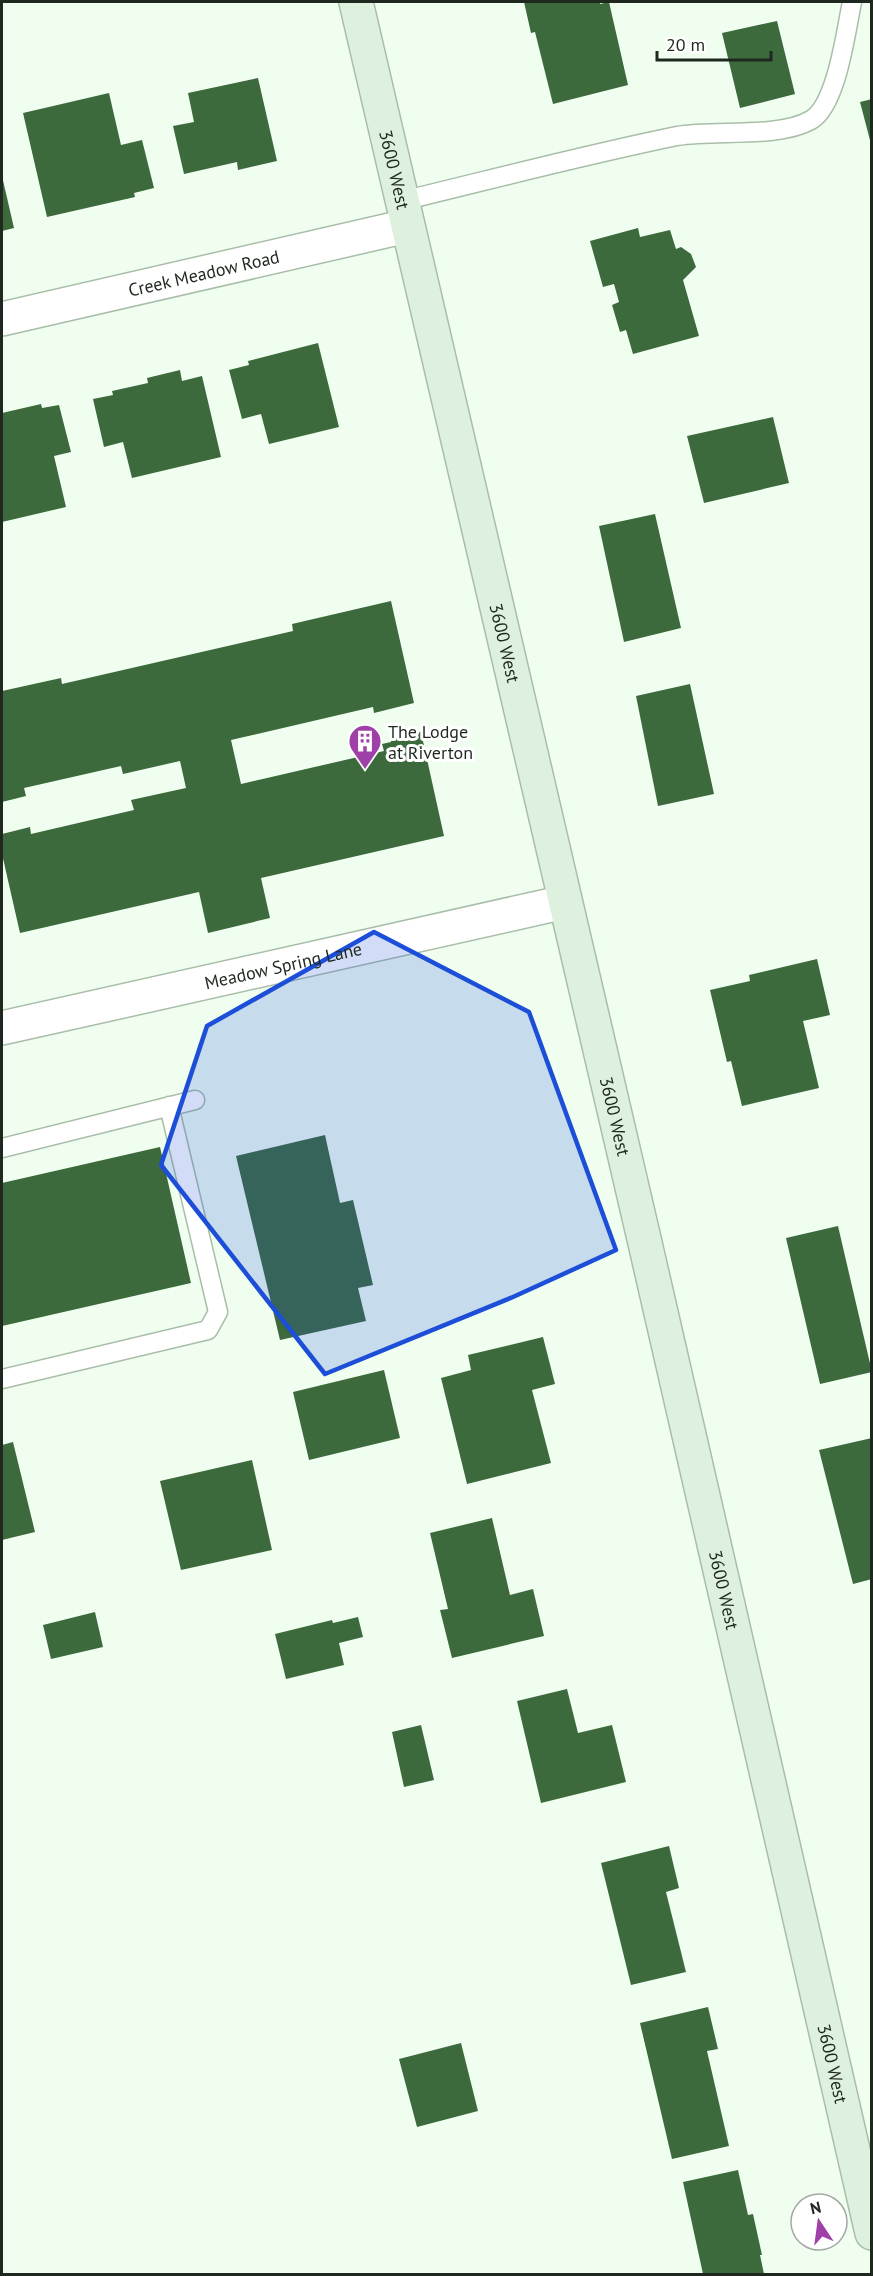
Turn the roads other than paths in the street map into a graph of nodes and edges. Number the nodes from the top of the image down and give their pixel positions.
1 (356, 2) edge
2 (852, 2) edge
3 (404, 213) junction
4 (2, 319) edge
5 (565, 902) junction
6 (2, 1028) edge
7 (195, 1100) dead end
8 (169, 1106) junction
9 (2, 1148) edge
10 (2, 1379) edge
11 (872, 2232) edge

1 - 3 main road, 3600 West
2 - 3 lane
3 - 4 street, Creek Meadow Road
3 - 5 main road, 3600 West
5 - 6 street, Meadow Spring Lane
5 - 11 main road, 3600 West
7 - 8 lane
8 - 9 lane
8 - 10 lane

